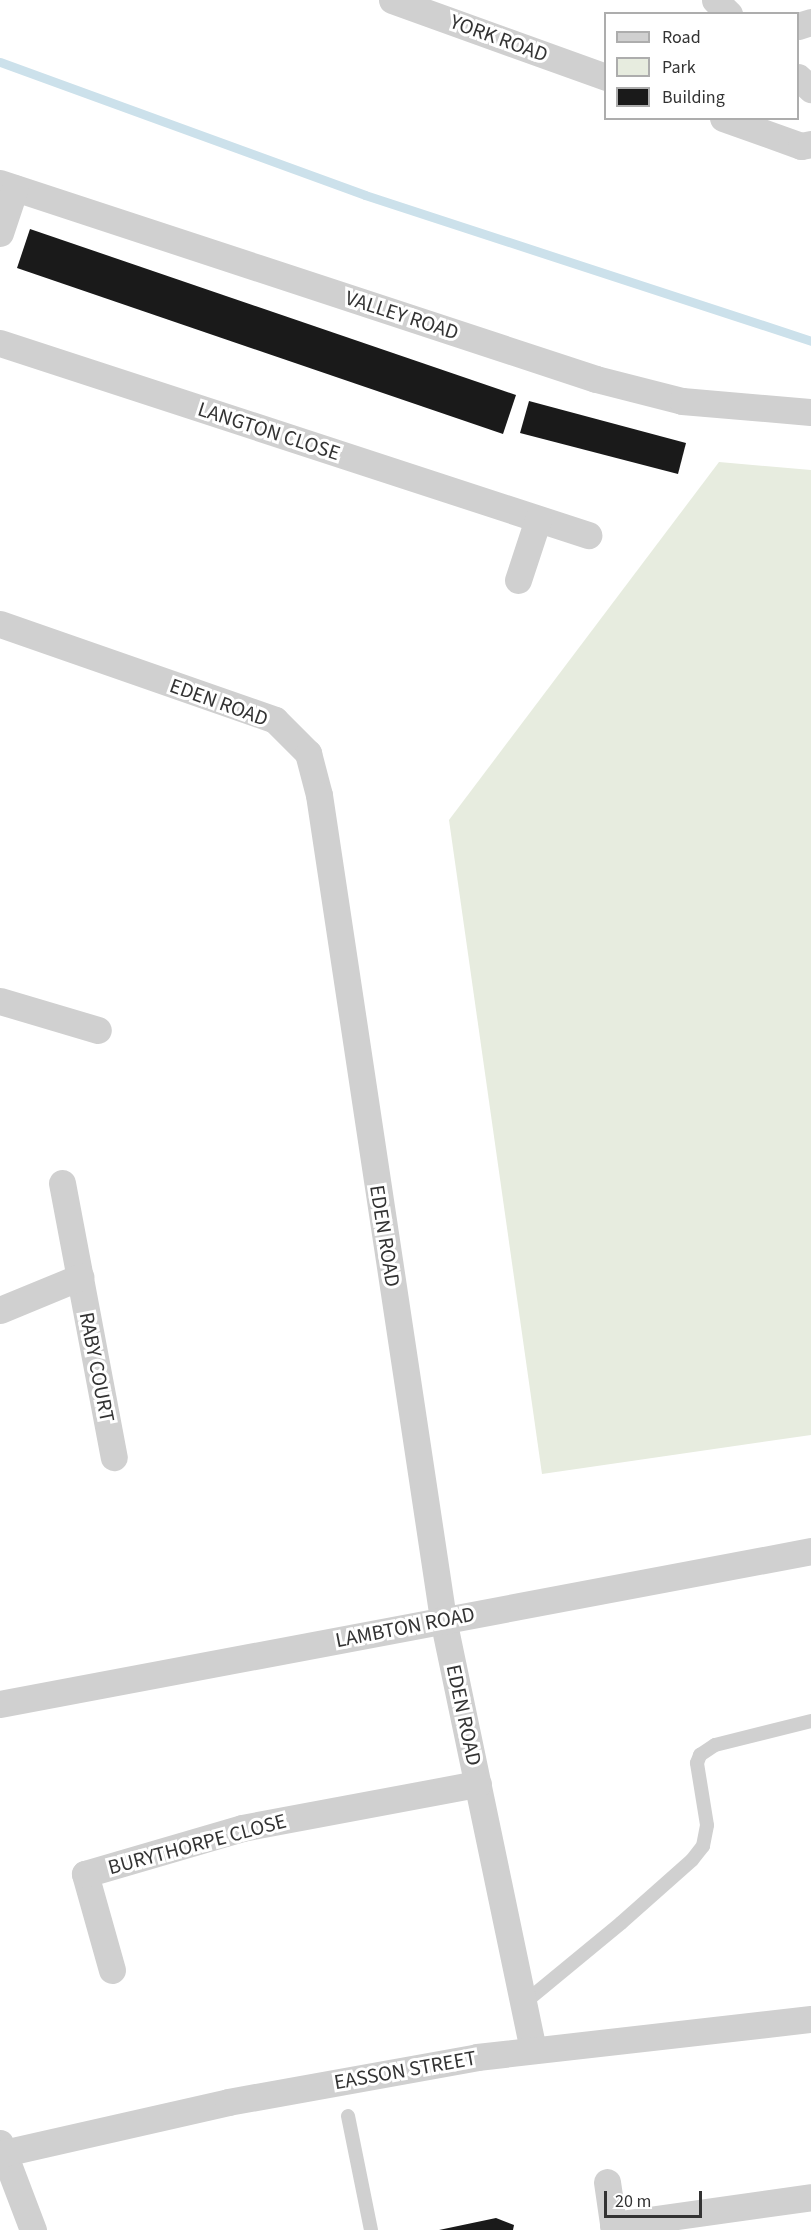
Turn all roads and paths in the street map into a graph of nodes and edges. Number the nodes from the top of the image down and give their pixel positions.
1 (392, 0) edge
2 (604, 76) edge
3 (799, 78) edge
4 (811, 89) edge
5 (729, 120) edge
6 (811, 144) edge
7 (7, 186) edge
8 (0, 233) edge
9 (0, 343) edge
10 (811, 412) edge
11 (538, 519) junction
12 (588, 535) dead end
13 (518, 580) dead end
14 (0, 624) edge
15 (0, 1001) edge
16 (99, 1030) dead end
17 (62, 1183) dead end
18 (80, 1277) junction
19 (0, 1310) edge
20 (114, 1456) dead end
21 (811, 1551) edge
22 (443, 1619) junction
23 (0, 1704) edge
24 (811, 1721) edge
25 (478, 1784) junction
26 (112, 1970) dead end
27 (524, 2002) junction
28 (811, 2019) edge
29 (533, 2049) junction
30 (348, 2116) dead end
31 (2, 2148) edge
32 (607, 2182) dead end
33 (811, 2197) edge
34 (614, 2228) edge
35 (33, 2230) edge
36 (371, 2230) edge

1 - 2 street, YORK ROAD
3 - 4 street
5 - 6 street
7 - 8 street
7 - 10 street, VALLEY ROAD
9 - 11 street, LANGTON CLOSE
11 - 12 street, LANGTON CLOSE
11 - 13 street
14 - 22 street, EDEN ROAD
15 - 16 street
17 - 18 street, RABY COURT
18 - 19 street
18 - 20 street, RABY COURT
21 - 22 street, LAMBTON ROAD
22 - 23 street, LAMBTON ROAD
22 - 25 street, EDEN ROAD
24 - 27 lane
25 - 26 street, BURYTHORPE CLOSE
25 - 27 street, EDEN ROAD
27 - 29 street, EDEN ROAD
28 - 29 street, EASSON STREET
29 - 31 street, EASSON STREET
30 - 36 lane
31 - 35 street
32 - 34 street
33 - 34 street

